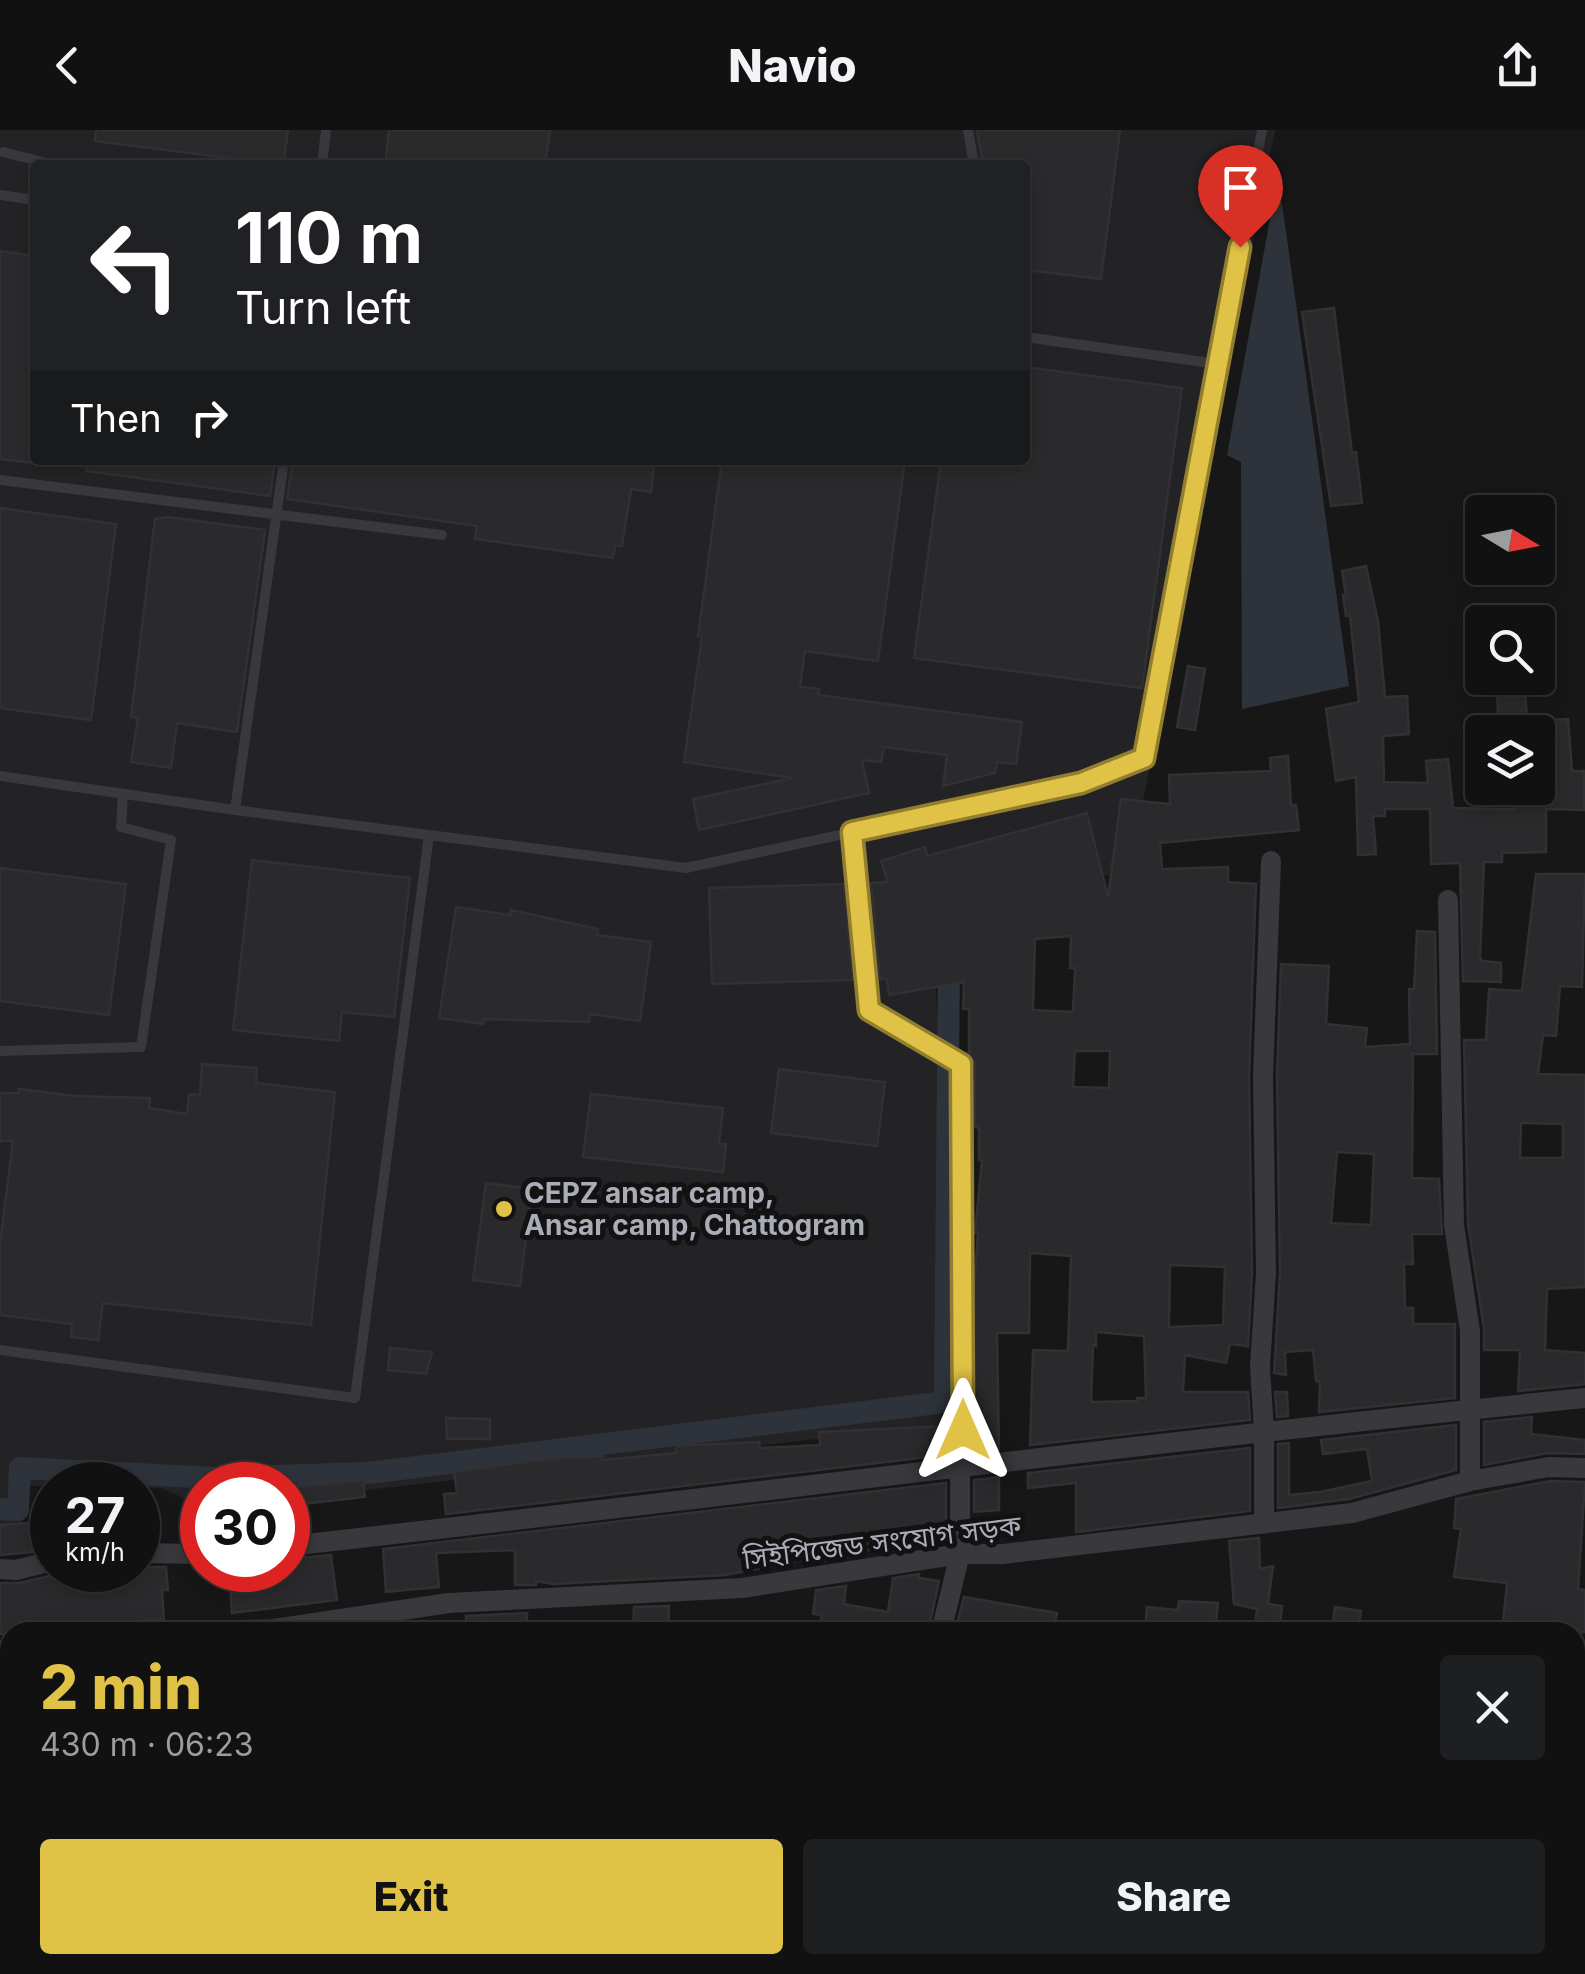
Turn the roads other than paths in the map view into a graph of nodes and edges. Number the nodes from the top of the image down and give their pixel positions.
1 (326, 130) edge
2 (968, 130) edge
3 (1262, 130) edge
4 (1, 151) edge
5 (35, 160) edge
6 (323, 160) edge
7 (973, 160) edge
8 (0, 168) edge
9 (0, 196) edge
10 (30, 199) edge
11 (1030, 338) edge
12 (1218, 364) junction
13 (283, 465) edge
14 (0, 480) edge
15 (277, 513) junction
16 (442, 534) dead end
17 (0, 776) edge
18 (123, 794) junction
19 (236, 810) junction
20 (852, 832) junction
21 (429, 836) junction
22 (1271, 860) dead end
23 (1448, 900) dead end
24 (0, 1051) edge
25 (0, 1350) edge
26 (1585, 1398) edge
27 (1472, 1409) junction
28 (1264, 1431) junction
29 (963, 1467) junction
30 (1585, 1468) edge
31 (1470, 1481) junction
32 (1264, 1524) junction
33 (310, 1543) edge
34 (960, 1554) junction
35 (30, 1566) edge
36 (0, 1570) edge
37 (319, 1622) edge
38 (944, 1622) edge

1 - 6 lane
2 - 7 lane
3 - 12 lane
4 - 5 lane
4 - 8 lane
9 - 10 lane
11 - 12 lane
12 - 20 lane
13 - 15 lane
14 - 15 lane
15 - 16 lane
15 - 19 lane
17 - 18 lane
18 - 19 lane
18 - 24 lane
19 - 21 lane
20 - 21 lane
20 - 29 street
21 - 25 lane
22 - 28 street
23 - 27 street
26 - 27 street
27 - 28 street
27 - 31 street
28 - 29 street
28 - 32 street
29 - 33 street
29 - 34 street
30 - 31 street, সিইপিজেড সংযোগ সড়ক
31 - 32 street, সিইপিজেড সংযোগ সড়ক
32 - 34 street, সিইপিজেড সংযোগ সড়ক
34 - 37 street, সিইপিজেড সংযোগ সড়ক
34 - 38 street
35 - 36 street

